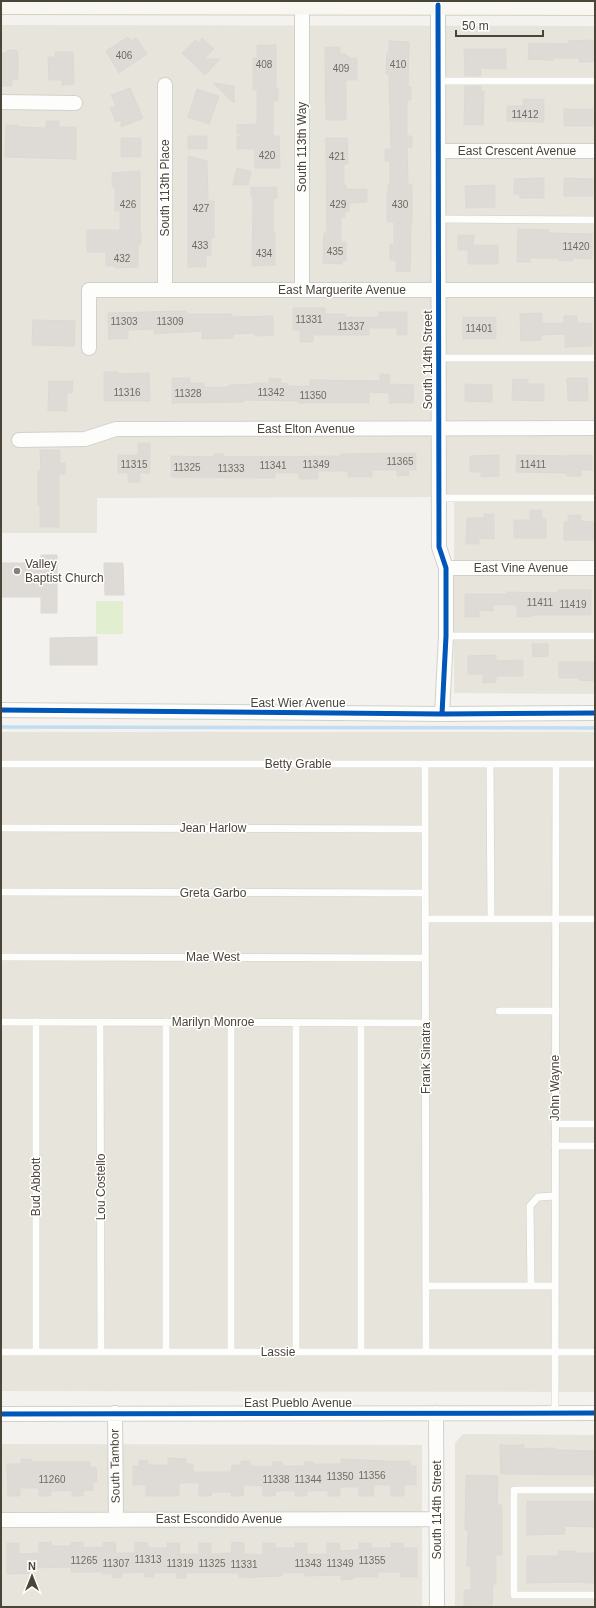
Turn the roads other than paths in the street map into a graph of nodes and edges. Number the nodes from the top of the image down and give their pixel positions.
1 (113, 3) edge
2 (223, 3) edge
3 (348, 3) edge
4 (491, 3) edge
5 (566, 3) edge
6 (1, 4) edge
7 (302, 5) junction
8 (438, 5) junction
9 (595, 5) edge
10 (438, 81) junction
11 (595, 81) edge
12 (165, 85) dead end
13 (1, 102) edge
14 (75, 103) dead end
15 (438, 151) junction
16 (595, 151) edge
17 (438, 219) junction
18 (595, 220) edge
19 (165, 290) junction
20 (302, 290) junction
21 (438, 290) junction
22 (595, 290) edge
23 (89, 348) dead end
24 (438, 358) junction
25 (595, 358) edge
26 (438, 428) junction
27 (595, 428) edge
28 (19, 440) dead end
29 (439, 498) junction
30 (595, 498) edge
31 (446, 568) junction
32 (595, 568) edge
33 (446, 636) junction
34 (595, 636) edge
35 (1, 710) edge
36 (595, 713) edge
37 (442, 714) junction
38 (1, 764) edge
39 (425, 764) junction
40 (490, 764) junction
41 (556, 764) junction
42 (595, 764) edge
43 (1, 828) edge
44 (425, 829) junction
45 (1, 892) edge
46 (425, 893) junction
47 (425, 919) junction
48 (491, 919) junction
49 (556, 919) junction
50 (595, 919) edge
51 (1, 957) edge
52 (426, 958) junction
53 (499, 1011) dead end
54 (556, 1012) junction
55 (1, 1022) edge
56 (36, 1022) junction
57 (100, 1022) junction
58 (166, 1022) junction
59 (231, 1022) junction
60 (296, 1022) junction
61 (361, 1023) junction
62 (426, 1023) junction
63 (555, 1124) junction
64 (595, 1124) edge
65 (555, 1146) junction
66 (595, 1146) edge
67 (555, 1196) junction
68 (426, 1286) junction
69 (531, 1286) junction
70 (555, 1286) junction
71 (1, 1352) edge
72 (36, 1352) junction
73 (101, 1352) junction
74 (166, 1352) junction
75 (231, 1352) junction
76 (296, 1352) junction
77 (361, 1352) junction
78 (426, 1352) junction
79 (555, 1352) junction
80 (595, 1352) edge
81 (115, 1413) junction
82 (436, 1413) junction
83 (555, 1413) junction
84 (595, 1413) edge
85 (1, 1414) edge
86 (595, 1490) edge
87 (116, 1519) junction
88 (437, 1519) junction
89 (1, 1520) edge
90 (595, 1595) edge
91 (437, 1607) edge

1 - 2 main road
1 - 6 main road
2 - 7 main road
3 - 7 main road
3 - 8 main road
4 - 5 main road
4 - 8 main road
5 - 9 main road
7 - 20 street, South 113th Way
8 - 10 street, South 114th Street
10 - 11 lane
10 - 15 street, South 114th Street
12 - 19 street, South 113th Place
13 - 14 street
15 - 16 street, East Crescent Avenue
15 - 17 street, South 114th Street
17 - 18 lane
17 - 21 street, South 114th Street
19 - 20 street, East Marguerite Avenue
19 - 23 street, East Marguerite Avenue
20 - 21 street, East Marguerite Avenue
21 - 22 street, East Marguerite Avenue
21 - 24 street, South 114th Street
24 - 25 lane
24 - 26 street, South 114th Street
26 - 27 street, East Elton Avenue
26 - 28 street, East Elton Avenue
26 - 29 street, South 114th Street
29 - 30 lane
29 - 31 street, South 114th Street
31 - 32 street, East Vine Avenue
31 - 33 street, South 114th Street
33 - 34 lane
33 - 37 street, South 114th Street
35 - 37 street, East Wier Avenue
36 - 37 street, East Wier Avenue
38 - 39 lane, Betty Grable
39 - 40 lane, Betty Grable
39 - 44 lane, Frank Sinatra
40 - 41 lane, Betty Grable
40 - 48 lane
41 - 42 lane, Betty Grable
41 - 49 lane, John Wayne
43 - 44 lane, Jean Harlow
44 - 46 lane, Frank Sinatra
45 - 46 lane, Greta Garbo
46 - 47 lane, Frank Sinatra
47 - 48 lane
47 - 52 lane, Frank Sinatra
48 - 49 lane
49 - 50 lane
49 - 54 lane, John Wayne
51 - 52 lane, Mae West
52 - 62 lane, Frank Sinatra
53 - 54 lane
54 - 63 lane, John Wayne
55 - 56 lane, Marilyn Monroe
56 - 57 lane, Marilyn Monroe
56 - 72 lane, Bud Abbott
57 - 58 lane, Marilyn Monroe
57 - 73 lane, Lou Costello
58 - 59 lane, Marilyn Monroe
58 - 74 lane
59 - 60 lane, Marilyn Monroe
59 - 75 lane
60 - 61 lane, Marilyn Monroe
60 - 76 lane
61 - 62 lane, Marilyn Monroe
61 - 77 lane
62 - 68 lane, Frank Sinatra
63 - 64 lane
63 - 65 lane, John Wayne
65 - 66 lane
65 - 67 lane, John Wayne
67 - 69 lane
67 - 70 lane, John Wayne
68 - 69 lane
68 - 78 lane, Frank Sinatra
69 - 70 lane
70 - 79 lane, John Wayne
71 - 72 lane, Lassie
72 - 73 lane, Lassie
73 - 74 lane, Lassie
74 - 75 lane, Lassie
75 - 76 lane, Lassie
76 - 77 lane, Lassie
77 - 78 lane, Lassie
78 - 79 lane, Lassie
79 - 80 lane, Lassie
79 - 83 lane, John Wayne
81 - 82 street, East Pueblo Avenue
81 - 85 street, East Pueblo Avenue
81 - 87 street, South Tambor
82 - 83 street, East Pueblo Avenue
82 - 88 street, South 114th Street
83 - 84 street, East Pueblo Avenue
86 - 90 lane
87 - 88 street, East Escondido Avenue
87 - 89 street, East Escondido Avenue
88 - 91 street, South 114th Street

